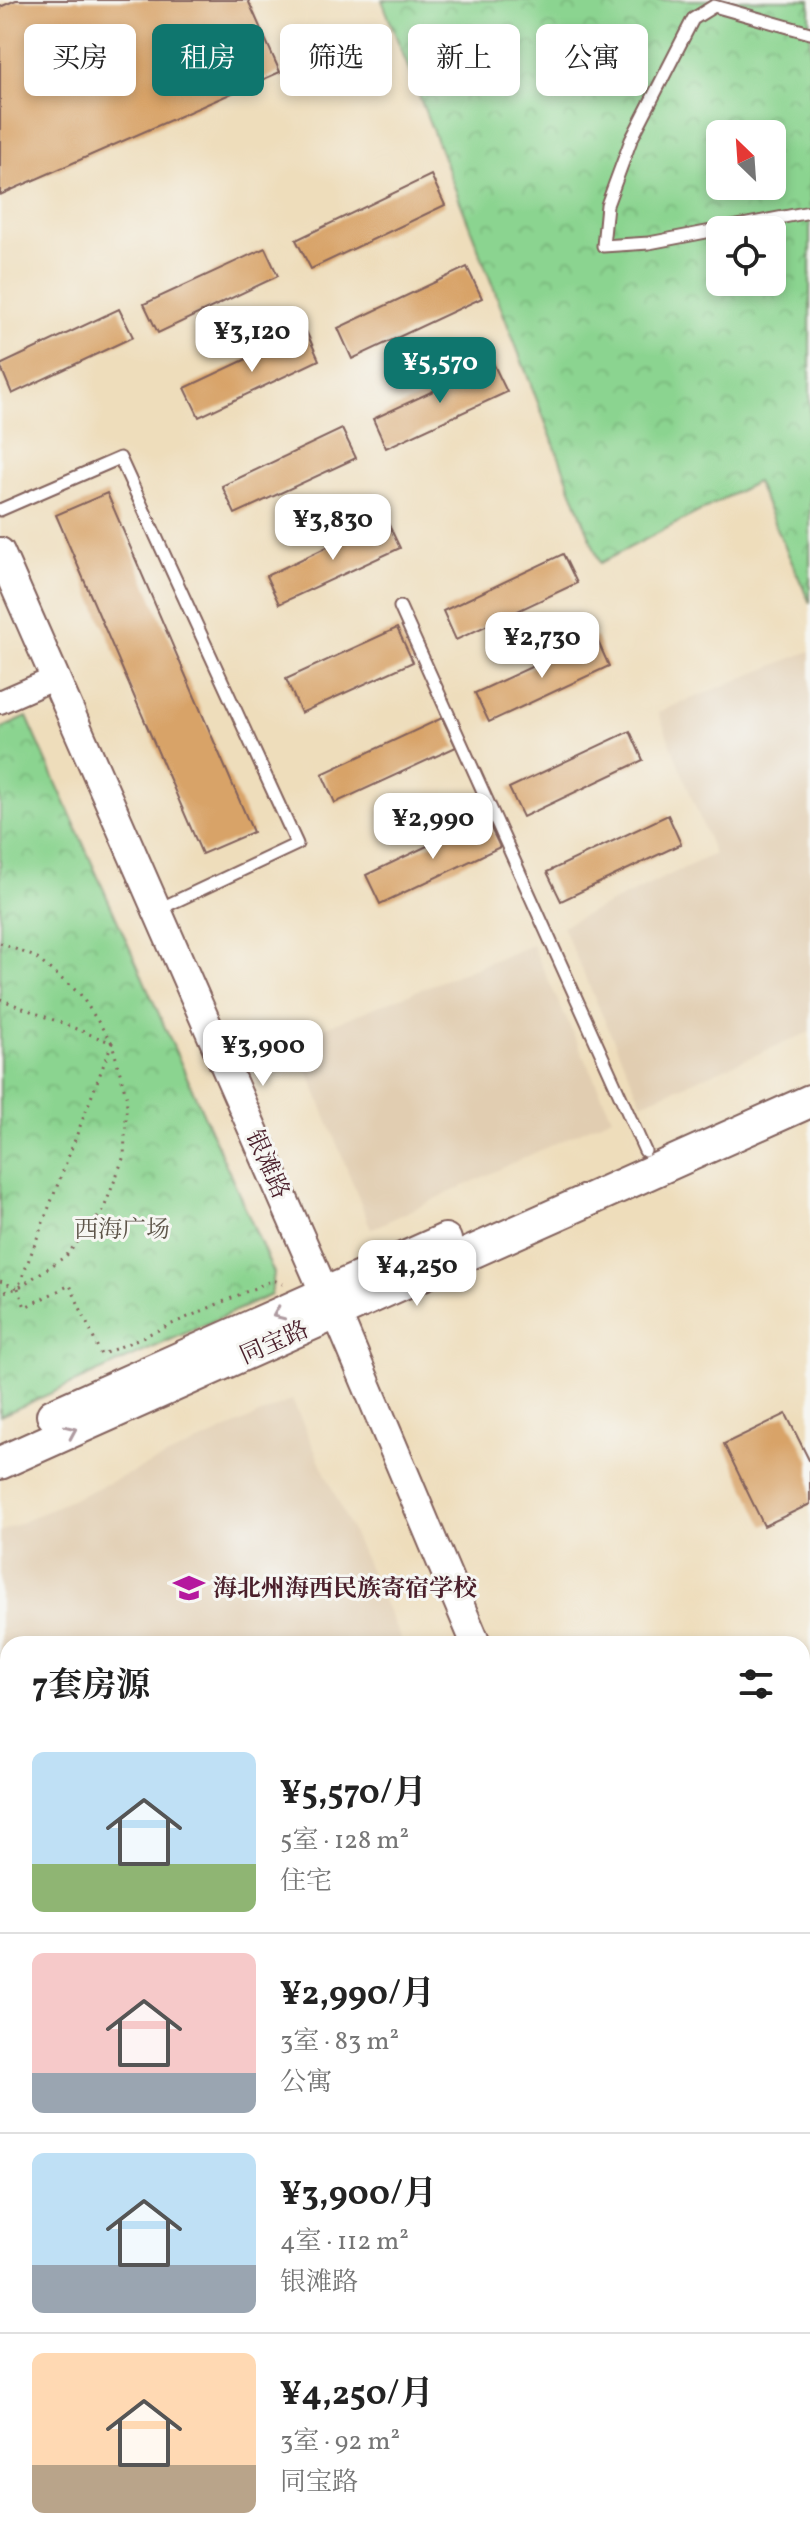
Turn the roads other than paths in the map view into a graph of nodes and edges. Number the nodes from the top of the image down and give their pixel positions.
1 (810, 33) edge
2 (810, 212) edge
3 (0, 510) edge
4 (0, 552) edge
5 (400, 607) dead end
6 (55, 678) junction
7 (0, 702) edge
8 (157, 911) junction
9 (810, 1078) edge
10 (810, 1101) edge
11 (645, 1151) junction
12 (331, 1304) junction
13 (0, 1439) edge
14 (0, 1463) edge
15 (473, 1636) edge

1 - 2 lane
3 - 8 lane
4 - 6 street, 银滩路
5 - 11 lane
6 - 7 street
6 - 8 street, 银滩路
8 - 12 street, 银滩路
9 - 11 main road, 同宝路
10 - 12 main road, 同宝路
11 - 12 main road, 同宝路
12 -> 13 main road, 同宝路
14 -> 12 main road, 同宝路
12 - 15 street, 银滩路

